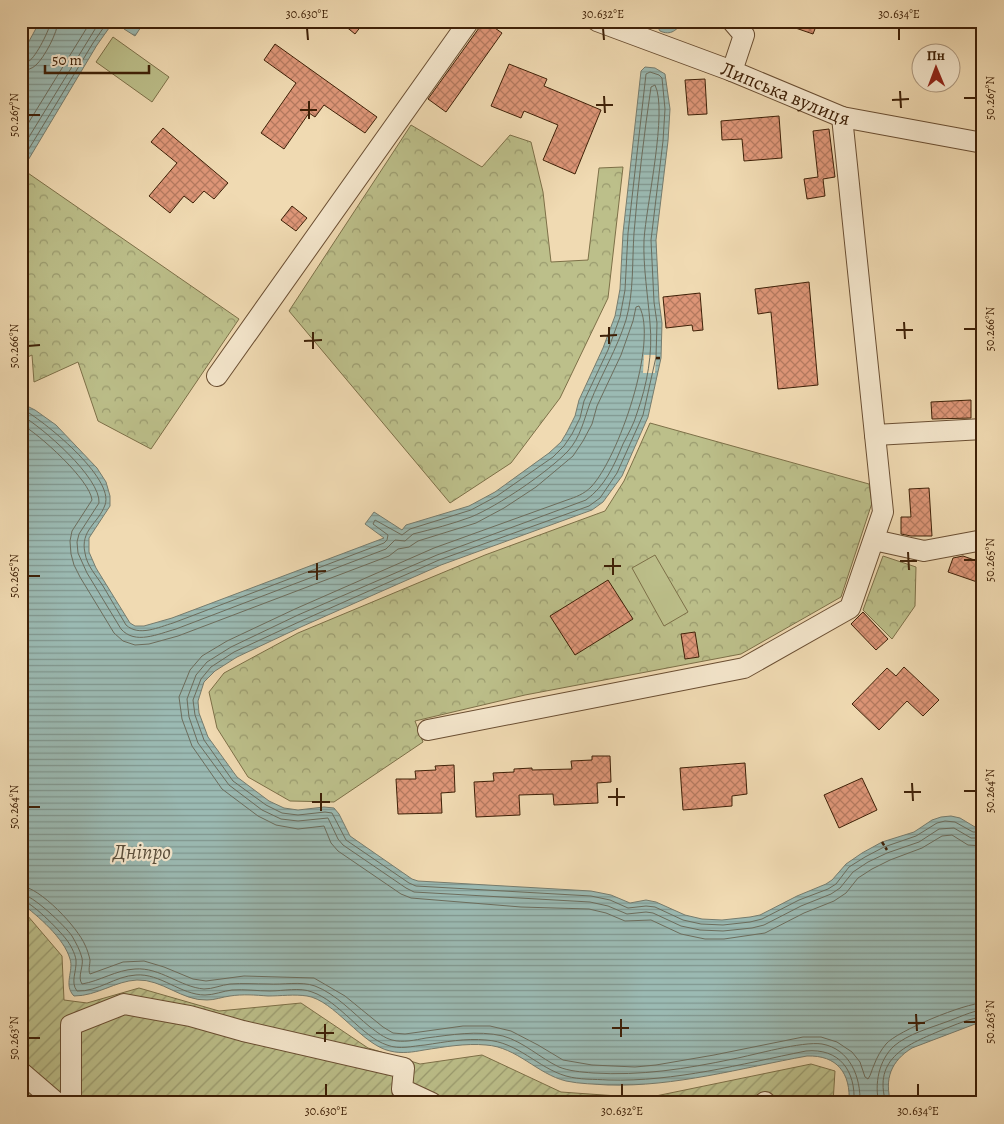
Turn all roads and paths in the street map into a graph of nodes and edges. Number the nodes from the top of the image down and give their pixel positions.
1 (468, 21) edge
2 (597, 21) edge
3 (732, 21) edge
4 (732, 71) junction
5 (842, 117) junction
6 (983, 142) edge
7 (656, 358) dead end
8 (661, 358) dead end
9 (217, 376) dead end
10 (983, 429) edge
11 (875, 435) junction
12 (874, 540) junction
13 (983, 540) edge
14 (956, 545) junction
15 (983, 554) edge
16 (428, 730) dead end
17 (882, 842) dead end
18 (887, 850) dead end
19 (21, 1072) edge
20 (57, 1103) edge
21 (71, 1103) edge
22 (432, 1103) edge

1 - 9 street
2 - 4 street, Липська вулиця
3 - 4 street
4 - 5 street, Липська вулиця
5 - 6 street, Липська вулиця
5 - 11 street
7 - 8 path
10 - 11 street
11 - 12 street
12 - 14 street
12 - 16 street
13 - 14 street
14 - 15 street
17 - 18 path
19 - 20 street
21 - 22 street

